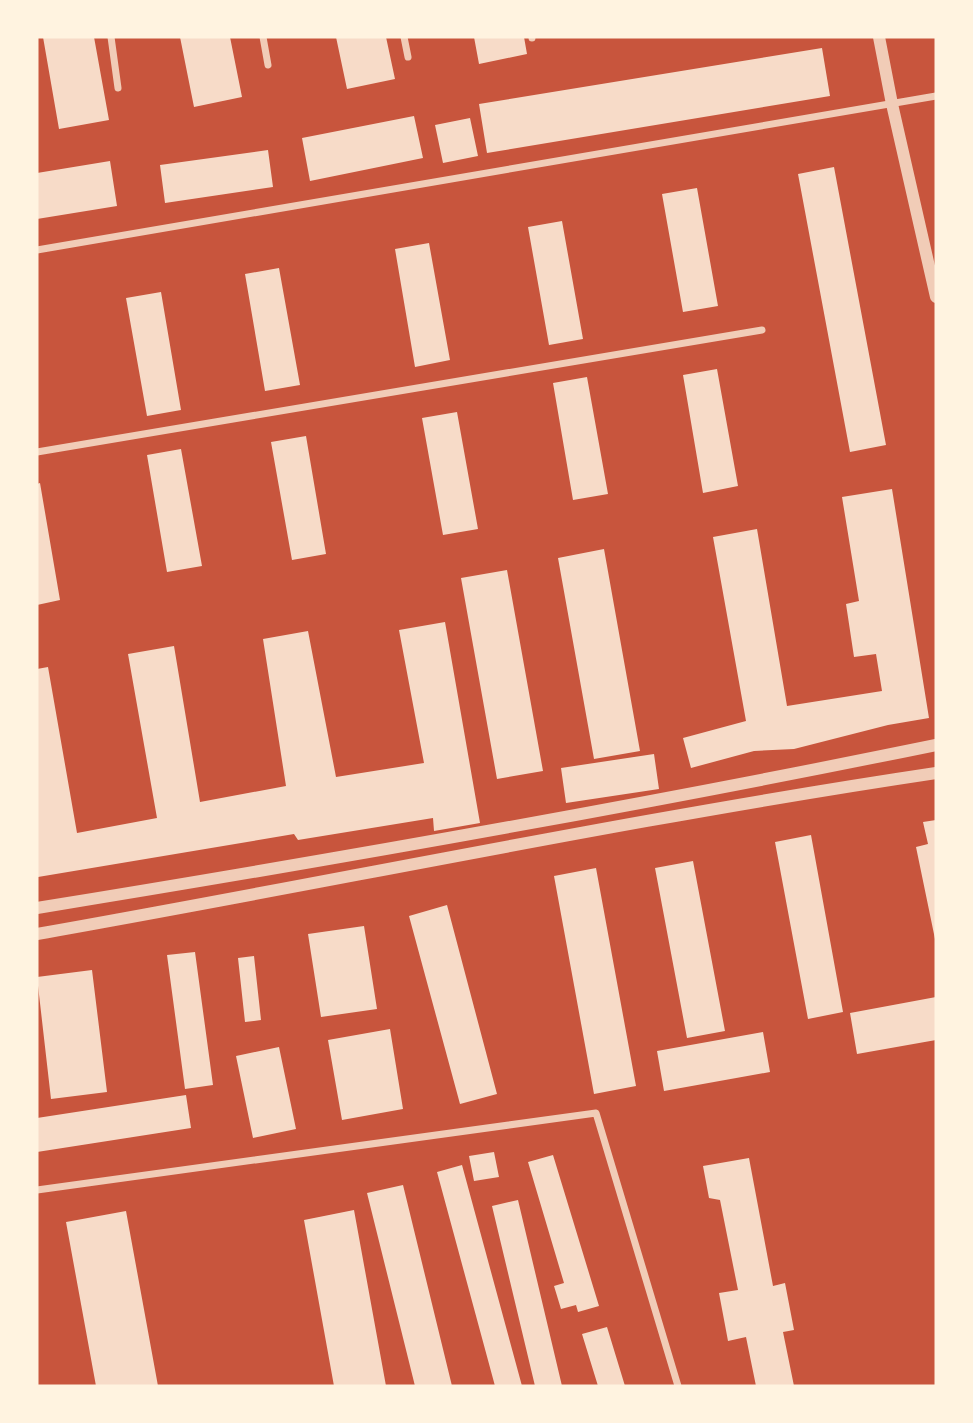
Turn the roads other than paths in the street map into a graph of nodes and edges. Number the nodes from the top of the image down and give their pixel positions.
1 (111, 37) edge
2 (263, 37) edge
3 (404, 37) edge
4 (879, 37) edge
5 (408, 57) dead end
6 (268, 65) dead end
7 (118, 88) dead end
8 (936, 96) edge
9 (892, 104) junction
10 (37, 250) edge
11 (936, 297) edge
12 (762, 330) dead end
13 (37, 452) edge
14 (936, 745) edge
15 (936, 773) edge
16 (37, 908) edge
17 (37, 934) edge
18 (37, 1189) edge
19 (678, 1386) edge

1 - 7 street
2 - 6 street
3 - 5 street
4 - 9 street
8 - 9 street
9 - 10 street
9 - 11 street
12 - 13 street
14 - 16 street
15 - 17 street
18 - 19 street

